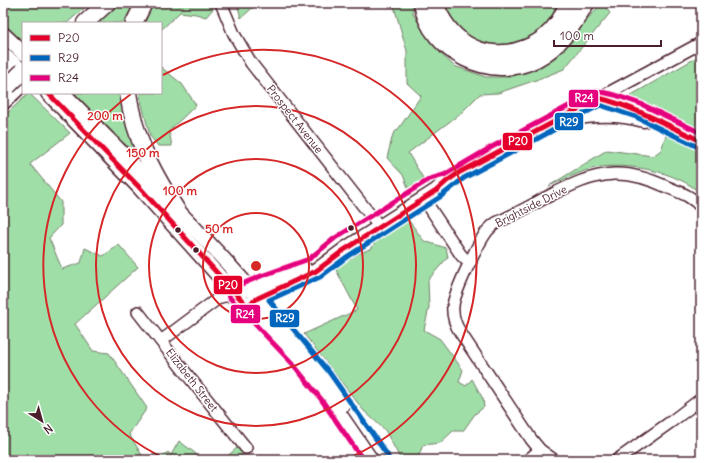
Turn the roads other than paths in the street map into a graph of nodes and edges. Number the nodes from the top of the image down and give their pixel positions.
1 (96, 3) edge
2 (107, 3) edge
3 (144, 3) edge
4 (222, 3) edge
5 (422, 3) edge
6 (435, 3) edge
7 (567, 3) edge
8 (586, 3) edge
9 (75, 22) edge
10 (86, 22) edge
11 (134, 22) edge
12 (3, 34) edge
13 (701, 43) edge
14 (3, 47) edge
15 (22, 52) edge
16 (3, 56) edge
17 (22, 66) edge
18 (22, 71) edge
19 (22, 73) edge
20 (10, 90) edge
21 (49, 94) edge
22 (64, 94) edge
23 (128, 94) edge
24 (607, 101) junction
25 (701, 141) edge
26 (447, 181) junction
27 (424, 199) junction
28 (701, 206) edge
29 (180, 215) junction
30 (377, 225) junction
31 (471, 261) junction
32 (235, 294) junction
33 (251, 297) junction
34 (138, 312) dead end
35 (161, 341) junction
36 (701, 398) edge
37 (246, 448) dead end
38 (540, 450) junction
39 (371, 460) edge
40 (382, 460) edge
41 (528, 460) edge
42 (554, 460) edge
43 (617, 460) edge

1 - 9 highway
2 - 10 highway
3 - 11 highway
4 - 30 street, Prospect Avenue
5 - 8 highway
6 - 7 highway
12 - 15 main road
13 - 24 street
14 - 17 main road
16 - 18 highway
19 - 20 highway, bridge
21 - 32 main road
22 - 29 main road
23 - 29 highway
24 - 25 main road
24 - 26 main road
26 - 27 main road
26 - 30 main road
27 - 30 main road
27 - 31 street
28 - 31 street, Brightside Drive
29 - 33 main road
30 - 33 main road
31 - 38 street, Brightside Drive
32 - 33 main road
32 - 35 street
33 - 39 main road
33 - 40 main road
34 - 35 street, Elizabeth Street
35 - 37 street, Elizabeth Street
36 - 43 street
38 - 41 street
38 - 42 street, Brightside Drive

